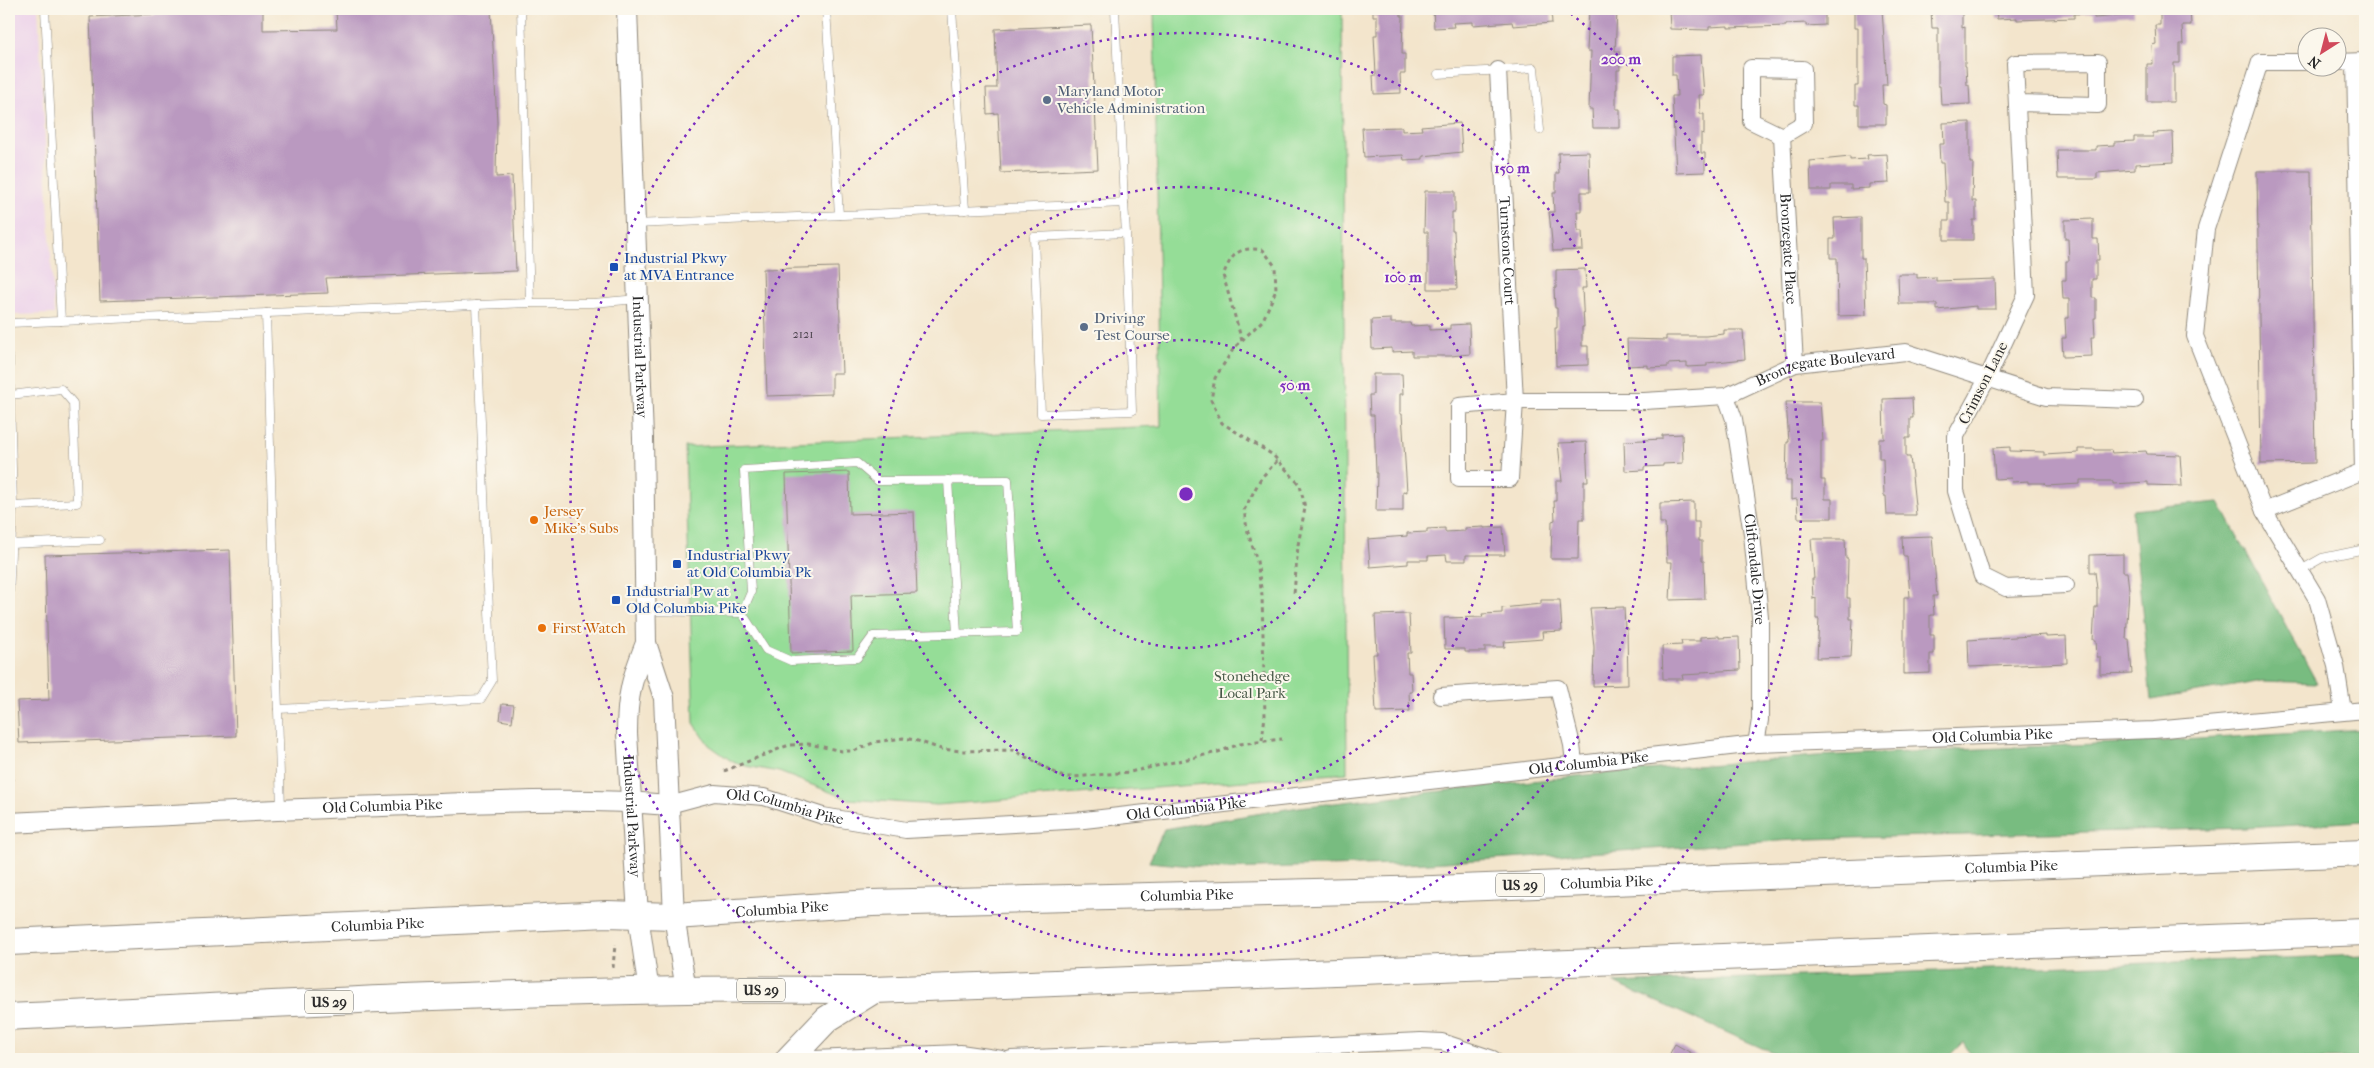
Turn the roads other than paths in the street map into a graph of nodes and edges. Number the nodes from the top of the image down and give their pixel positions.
1 (45, 9) edge
2 (521, 9) edge
3 (627, 9) edge
4 (826, 9) edge
5 (952, 9) edge
6 (1115, 9) edge
7 (2296, 62) edge
8 (2346, 62) edge
9 (2360, 62) edge
10 (1498, 70) junction
11 (1438, 74) dead end
12 (2017, 102) junction
13 (1540, 130) dead end
14 (1782, 136) junction
15 (1124, 203) junction
16 (965, 210) junction
17 (839, 215) junction
18 (635, 224) junction
19 (1126, 233) junction
20 (638, 299) junction
21 (530, 303) junction
22 (476, 305) junction
23 (266, 313) junction
24 (60, 321) junction
25 (9, 323) edge
26 (9, 358) edge
27 (1795, 364) junction
28 (1987, 379) junction
29 (10, 395) edge
30 (1726, 396) junction
31 (2364, 399) edge
32 (2134, 400) dead end
33 (1515, 401) junction
34 (948, 480) junction
35 (13, 506) junction
36 (2264, 511) junction
37 (100, 540) dead end
38 (10, 544) junction
39 (2365, 549) edge
40 (2299, 571) junction
41 (2066, 586) dead end
42 (9, 598) edge
43 (645, 611) junction
44 (742, 613) junction
45 (957, 634) junction
46 (646, 644) junction
47 (1441, 696) dead end
48 (278, 709) junction
49 (2343, 710) junction
50 (2365, 710) edge
51 (1756, 744) junction
52 (1574, 764) junction
53 (9, 770) edge
54 (630, 801) junction
55 (669, 804) junction
56 (281, 809) junction
57 (9, 823) edge
58 (2365, 853) edge
59 (638, 915) junction
60 (674, 916) junction
61 (2365, 932) edge
62 (9, 942) edge
63 (686, 990) junction
64 (874, 990) junction
65 (649, 992) junction
66 (9, 1017) edge
67 (789, 1059) edge
68 (813, 1059) edge
69 (1002, 1059) edge
70 (1011, 1059) edge
71 (1493, 1059) edge

1 - 24 lane
2 - 21 lane
3 - 18 street, Industrial Parkway
4 - 17 lane
5 - 16 lane
6 - 15 lane
7 - 36 street
8 - 9 street
9 - 31 street
10 - 11 lane
10 - 13 lane
10 - 33 street, Turnstone Court
12 - 12 street, Crimson Lane
12 - 28 street, Crimson Lane
14 - 14 street
14 - 27 street, Bronzegate Place
15 - 16 lane
15 - 19 lane
16 - 17 lane
17 - 18 lane
18 - 20 street, Industrial Parkway
19 - 19 lane
20 - 21 lane
20 - 43 street, Industrial Parkway
21 - 22 lane
22 - 23 lane
22 - 48 lane
23 - 24 lane
23 - 48 lane
24 - 25 lane
26 - 29 lane
27 - 28 street, Bronzegate Boulevard
27 - 30 street, Bronzegate Boulevard
28 - 32 street, Bronzegate Boulevard
28 - 41 street, Crimson Lane
29 - 35 lane
29 - 35 lane
30 - 33 street, Bronzegate Boulevard
30 - 51 street, Cliftondale Drive
31 - 36 street
33 - 33 street, Bronzegate Boulevard
34 - 44 lane
34 - 45 lane
34 - 45 lane
35 - 38 lane
36 - 40 street
37 - 38 lane
38 - 42 lane
39 - 40 lane
40 - 49 street
43 - 44 lane
43 - 46 street, Industrial Parkway
44 - 45 lane
46 - 54 street, Industrial Parkway
46 - 55 street, Industrial Parkway
47 - 52 street
48 - 56 lane
49 - 50 street, Old Columbia Pike
49 - 51 street, Old Columbia Pike
51 - 52 street, Old Columbia Pike
52 - 55 street, Old Columbia Pike
53 - 57 lane
54 - 55 street, Old Columbia Pike
54 - 56 street, Old Columbia Pike
54 - 59 street, Industrial Parkway
55 - 60 street, Industrial Parkway
56 - 57 street, Old Columbia Pike
58 - 60 highway, Columbia Pike / US 29
59 - 60 highway, Columbia Pike / US 29
59 - 62 highway, Columbia Pike / US 29
59 - 65 street, Industrial Parkway
60 - 63 street, Industrial Parkway
61 - 64 highway, US 29
63 - 64 highway, US 29
63 - 65 highway, US 29
64 - 67 highway
65 - 66 highway, US 29
68 - 69 street
70 - 71 street

